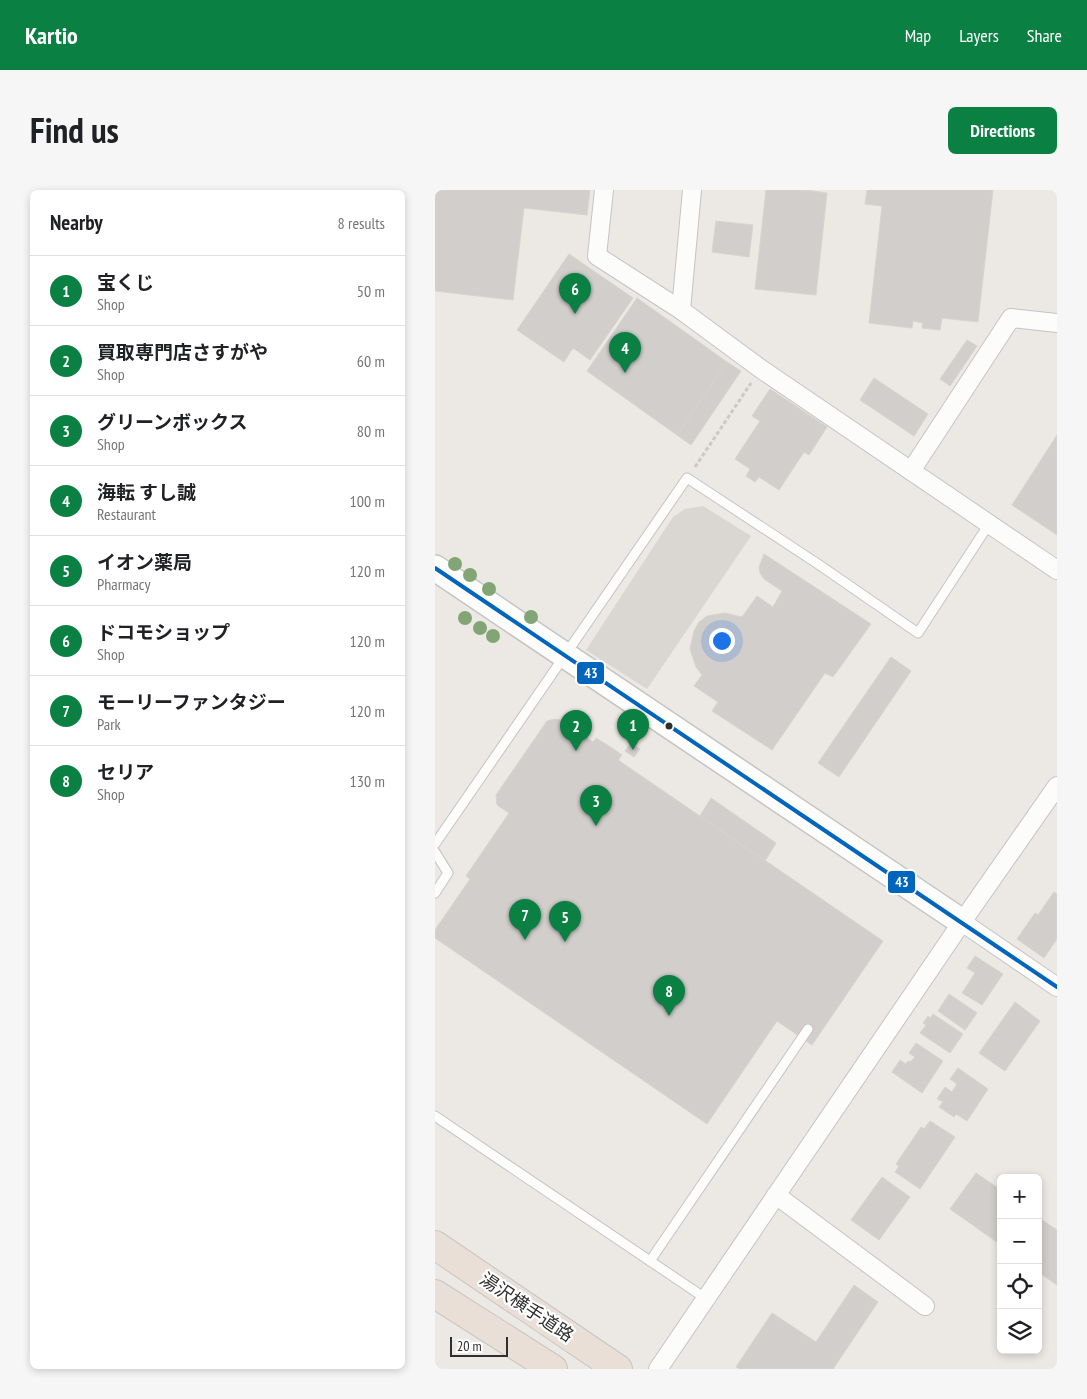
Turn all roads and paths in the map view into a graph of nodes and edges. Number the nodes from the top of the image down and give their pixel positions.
1 (603, 190) edge
2 (692, 190) edge
3 (681, 310) junction
4 (1057, 323) edge
5 (761, 369) junction
6 (911, 471) junction
7 (687, 478) junction
8 (989, 524) junction
9 (435, 568) edge
10 (1057, 570) edge
11 (566, 656) junction
12 (1057, 786) edge
13 (435, 844) edge
14 (435, 852) edge
15 (435, 893) edge
16 (962, 922) junction
17 (1057, 986) edge
18 (808, 1029) dead end
19 (435, 1116) edge
20 (776, 1195) junction
21 (435, 1245) edge
22 (650, 1261) junction
23 (435, 1294) edge
24 (705, 1298) junction
25 (925, 1306) dead end
26 (553, 1369) edge
27 (618, 1369) edge
28 (658, 1369) edge

1 - 3 street
2 - 3 street
3 - 5 street
4 - 6 street
5 - 6 street
5 - 7 path
6 - 8 street
7 - 8 lane
7 - 11 lane
8 - 10 street
9 - 11 street
11 - 13 lane
11 - 16 street
12 - 16 street
14 - 15 lane
16 - 17 street
16 - 20 street
18 - 22 lane
19 - 22 lane
20 - 24 street
20 - 25 street
21 - 27 highway, 湯沢横手道路
22 - 24 lane
23 - 26 highway
24 - 28 street

